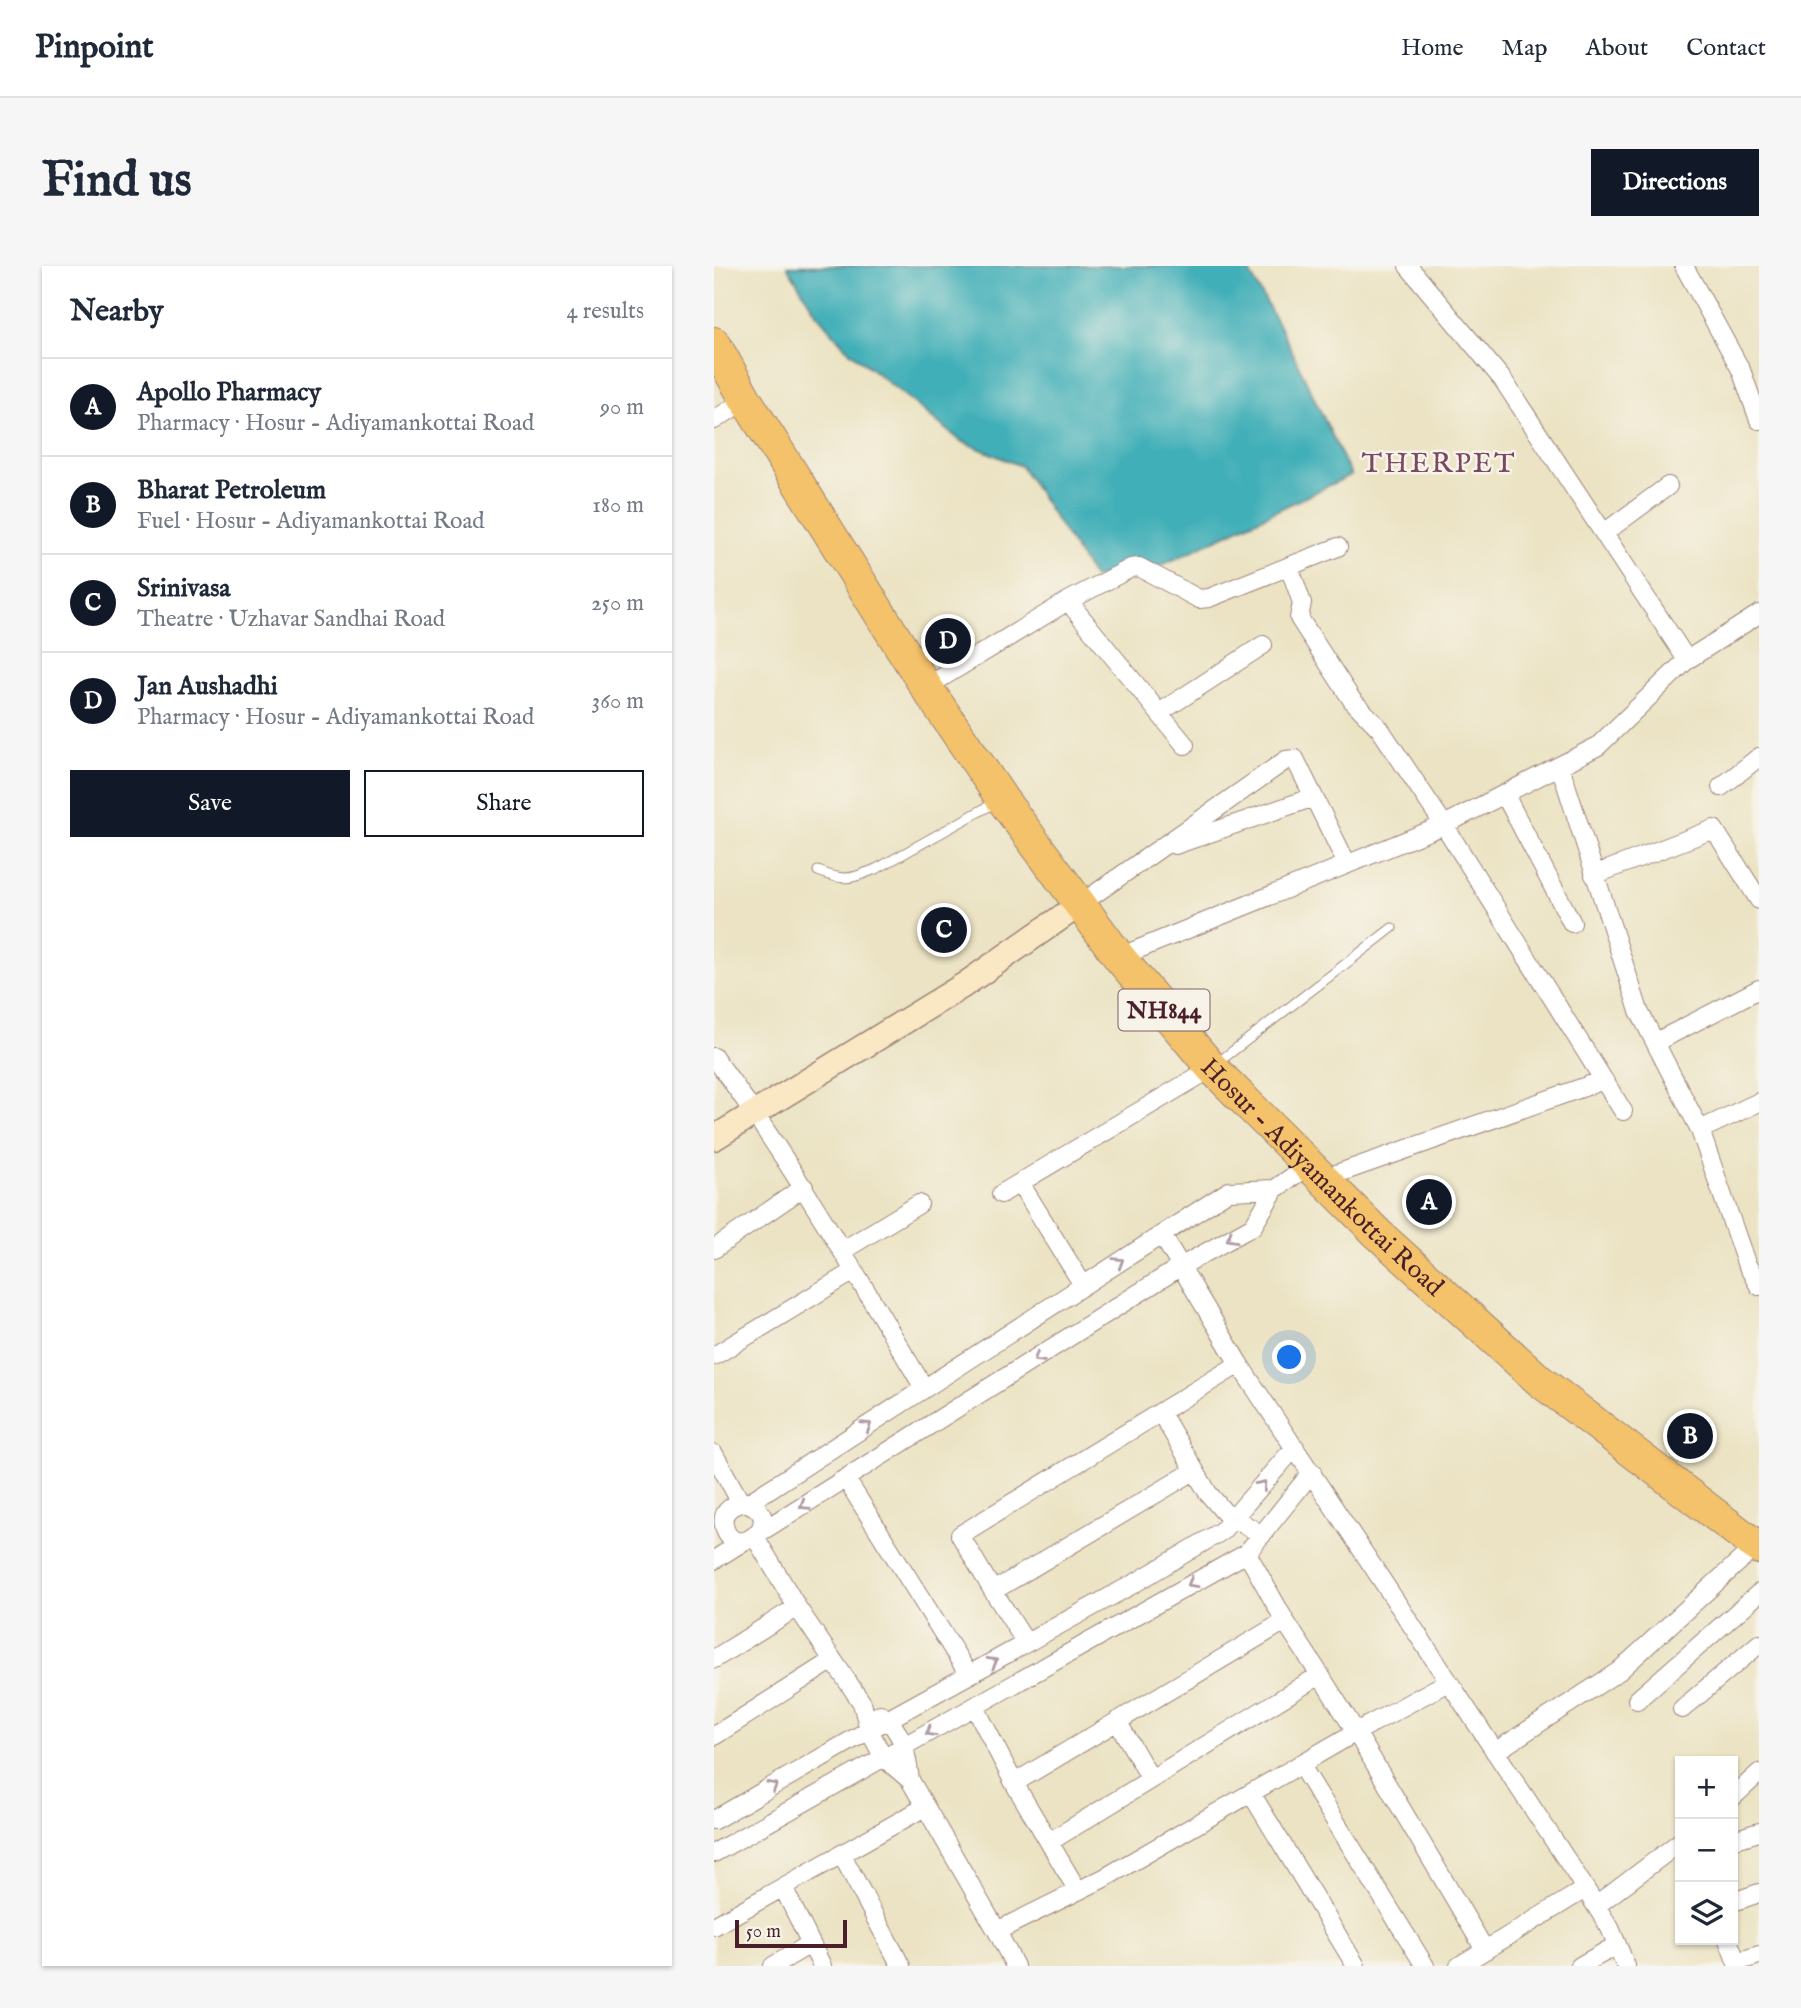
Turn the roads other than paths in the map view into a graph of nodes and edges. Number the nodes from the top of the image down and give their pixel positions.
1 (1408, 266) edge
2 (1684, 266) edge
3 (714, 343) edge
4 (746, 400) junction
5 (714, 420) edge
6 (1759, 420) edge
7 (1668, 486) dead end
8 (1604, 533) junction
9 (1338, 547) dead end
10 (1289, 566) junction
11 (1068, 601) junction
12 (1759, 614) edge
13 (1263, 645) dead end
14 (1687, 660) junction
15 (926, 687) junction
16 (1159, 713) junction
17 (1185, 745) dead end
18 (1759, 757) edge
19 (1560, 766) junction
20 (1721, 787) dead end
21 (1505, 795) junction
22 (1314, 797) junction
23 (1002, 799) junction
24 (1444, 825) junction
25 (1151, 853) junction
26 (1347, 863) junction
27 (818, 871) dead end
28 (1594, 874) junction
29 (1759, 900) edge
30 (1079, 905) junction
31 (1572, 923) dead end
32 (1392, 928) dead end
33 (1119, 957) junction
34 (1759, 989) edge
35 (1656, 1042) junction
36 (714, 1057) edge
37 (1212, 1068) junction
38 (1604, 1080) junction
39 (1759, 1102) edge
40 (1623, 1111) dead end
41 (755, 1112) junction
42 (1700, 1130) junction
43 (714, 1138) edge
44 (1315, 1172) junction
45 (1020, 1183) junction
46 (804, 1188) junction
47 (1275, 1189) junction
48 (1001, 1194) dead end
49 (919, 1204) dead end
50 (1161, 1236) junction
51 (714, 1249) edge
52 (842, 1251) junction
53 (1180, 1267) junction
54 (854, 1271) junction
55 (1083, 1284) junction
56 (1759, 1286) edge
57 (714, 1356) edge
58 (1239, 1363) junction
59 (924, 1388) junction
60 (1161, 1413) junction
61 (1295, 1447) junction
62 (714, 1454) edge
63 (1194, 1471) junction
64 (1312, 1472) junction
65 (846, 1479) junction
66 (745, 1503) junction
67 (720, 1517) edge
68 (1235, 1519) junction
69 (1262, 1535) junction
70 (752, 1537) junction
71 (1208, 1539) junction
72 (1758, 1544) edge
73 (1247, 1553) junction
74 (714, 1560) edge
75 (1225, 1565) junction
76 (993, 1591) junction
77 (1759, 1593) edge
78 (797, 1607) junction
79 (1285, 1621) junction
80 (1026, 1643) junction
81 (1759, 1644) edge
82 (714, 1659) edge
83 (834, 1660) junction
84 (970, 1675) junction
85 (1320, 1675) junction
86 (1448, 1682) junction
87 (1637, 1700) dead end
88 (862, 1703) junction
89 (975, 1707) junction
90 (1682, 1709) dead end
91 (888, 1719) junction
92 (1117, 1721) junction
93 (869, 1730) junction
94 (1356, 1732) junction
95 (714, 1736) edge
96 (905, 1746) junction
97 (1495, 1752) junction
98 (884, 1758) junction
99 (1300, 1764) junction
100 (1759, 1773) edge
101 (1151, 1779) junction
102 (910, 1780) junction
103 (1014, 1783) junction
104 (1738, 1792) edge
105 (1251, 1793) junction
106 (925, 1807) junction
107 (714, 1820) edge
108 (1759, 1832) edge
109 (1738, 1838) edge
110 (1049, 1842) junction
111 (1675, 1847) edge
112 (714, 1853) edge
113 (842, 1855) junction
114 (783, 1887) junction
115 (1585, 1889) junction
116 (1078, 1891) junction
117 (1759, 1894) edge
118 (1738, 1900) edge
119 (1595, 1906) junction
120 (714, 1926) edge
121 (998, 1931) junction
122 (810, 1944) junction
123 (1617, 1945) junction
124 (1730, 1945) edge
125 (1485, 1950) junction
126 (1759, 1955) edge
127 (1737, 1964) edge
128 (773, 1966) edge
129 (822, 1966) edge
130 (901, 1966) edge
131 (1013, 1966) edge
132 (1356, 1966) edge
133 (1425, 1966) edge
134 (1459, 1966) edge
135 (1580, 1966) edge
136 (1626, 1966) edge

1 - 8 street
2 - 6 street
3 - 4 highway, Hosur - Adiyamankottai Road / NH844
4 - 5 street
4 - 15 highway, Hosur - Adiyamankottai Road / NH844
7 - 8 street
8 - 14 street
9 - 10 street
10 - 11 street
10 - 24 street
11 - 15 street
11 - 16 street
12 - 14 street
13 - 16 street
14 - 19 street
15 - 23 highway, Hosur - Adiyamankottai Road / NH844
16 - 17 street
18 - 20 street
19 - 21 street
19 - 28 street
21 - 24 street
21 - 31 street
22 - 25 street
22 - 25 street
22 - 26 street
23 - 27 lane
23 - 30 highway, Hosur - Adiyamankottai Road / NH844
24 - 26 street
24 - 38 street
25 - 30 street
26 - 33 street
28 - 29 street
28 - 35 street
30 - 33 highway, Hosur - Adiyamankottai Road / NH844
30 - 41 main road
32 - 37 lane
33 - 37 highway, Hosur - Adiyamankottai Road / NH844
34 - 35 street
35 - 42 street
36 - 41 street
37 - 44 highway, Hosur - Adiyamankottai Road / NH844
37 - 45 street
38 - 40 street
38 - 44 street
39 - 42 street
41 - 43 main road
41 - 46 street
42 - 56 street
44 - 47 street
44 - 72 highway, Hosur - Adiyamankottai Road / NH844
45 - 48 street
45 - 55 street
46 - 51 street
46 - 52 street
47 - 50 street
47 -> 53 street
49 - 52 street
50 - 53 street
55 -> 50 street
52 - 54 street
53 - 58 street
53 -> 65 street
54 - 57 street
54 - 59 street
55 - 59 street
58 - 60 street
58 - 61 street
66 -> 59 street
60 - 63 street
60 - 76 street
61 - 64 street
68 -> 61 street
62 - 66 street
63 - 68 street
63 - 76 street
64 - 69 street
64 - 86 street
65 -> 70 street
65 - 84 street
66 - 67 street
66 - 70 street
67 - 70 street
68 - 69 street
68 - 71 street
69 - 73 street
70 - 74 street
70 - 78 street
71 - 75 street
71 - 80 street
72 - 97 street
73 - 75 street
73 - 79 street
75 -> 89 street
76 - 80 street
77 - 87 street
78 - 82 street
78 - 83 street
79 - 85 street
79 - 92 street
84 -> 80 street
81 - 90 street
83 - 88 street
83 - 95 street
84 - 91 street
85 - 94 street
85 - 101 street
86 - 94 street
86 - 97 street
88 - 91 street
88 - 93 street
89 -> 96 street
89 - 103 street
91 - 93 street
91 - 96 street
92 - 101 street
92 - 103 street
93 - 98 street
107 -> 93 street
94 - 99 street
94 - 125 street
96 - 98 street
96 - 102 street
97 - 115 street
98 - 102 street
98 - 112 street
99 - 105 street
99 - 133 street
100 - 104 street
101 - 110 street
102 - 106 street
103 - 110 street
105 - 116 street
105 - 132 street
106 - 113 street
106 - 121 street
108 - 109 street
110 - 116 street
111 - 119 street
113 - 114 street
113 - 130 street
114 - 120 street
114 - 122 street
115 - 119 street
115 - 125 street
116 - 121 street
117 - 118 street
119 - 123 street
121 - 131 street
122 - 128 street
122 - 129 street
123 - 135 street
123 - 136 street
124 - 127 street
125 - 134 street
126 - 127 street

